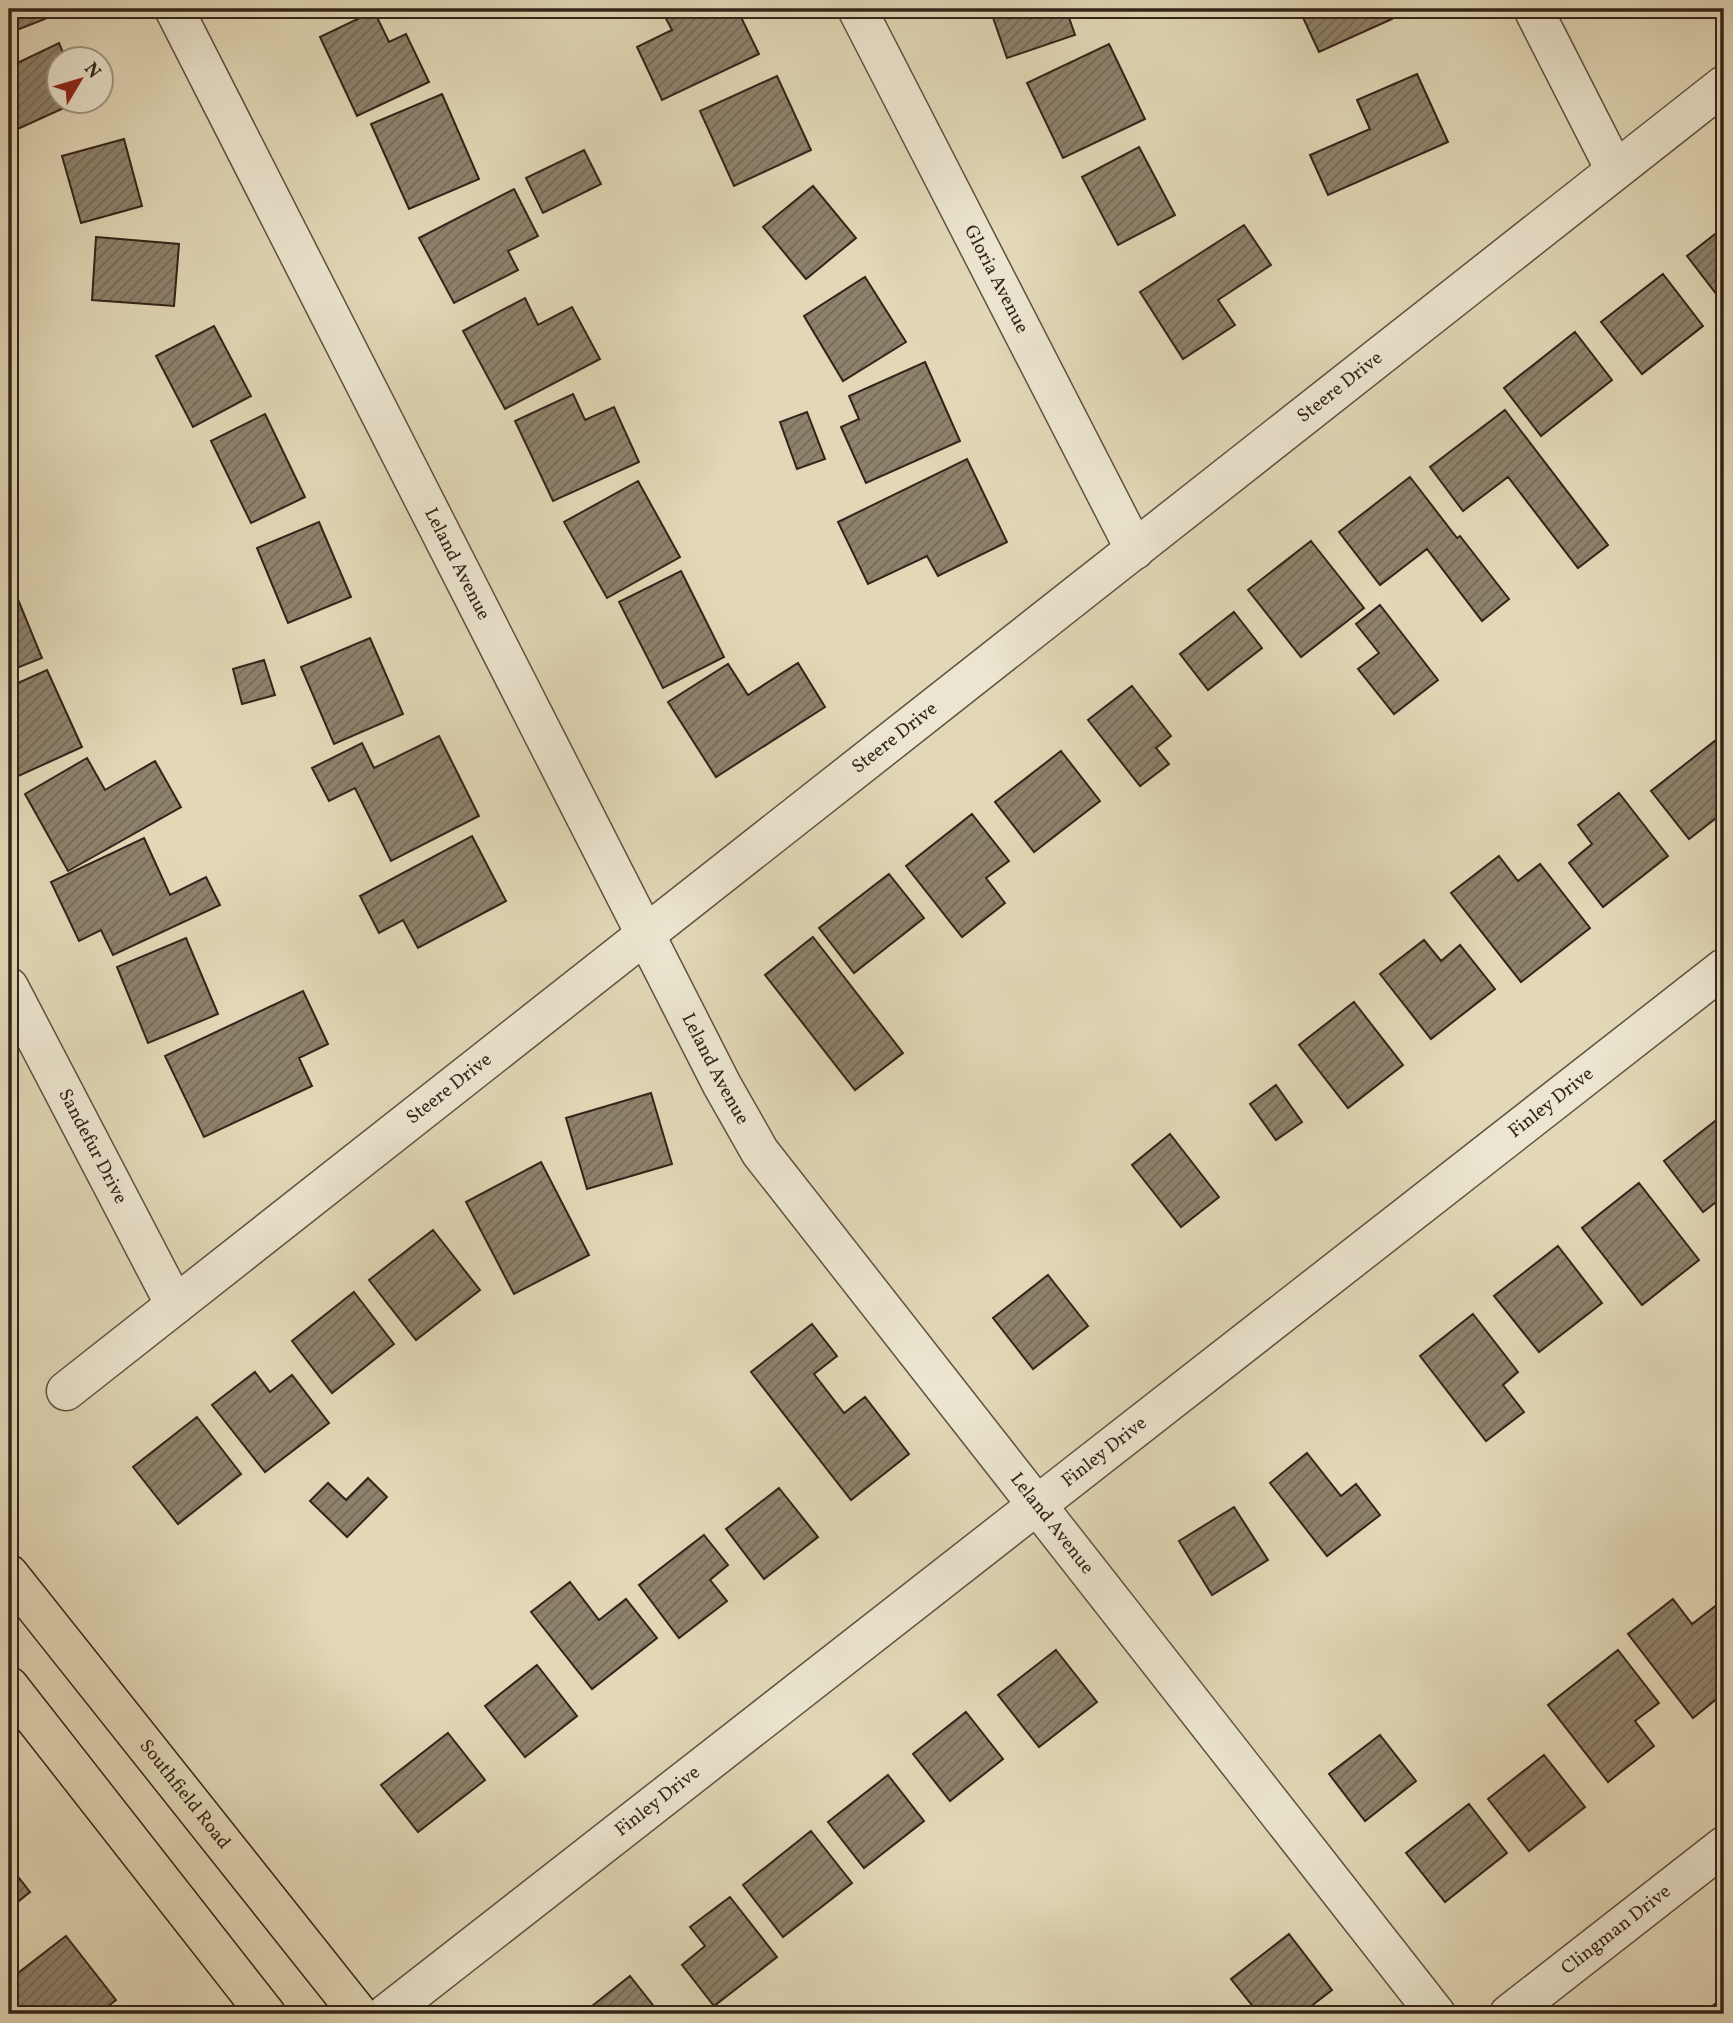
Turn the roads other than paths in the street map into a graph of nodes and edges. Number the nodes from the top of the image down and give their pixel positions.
1 (174, 9) edge
2 (857, 9) edge
3 (1533, 9) edge
4 (1724, 85) edge
5 (1615, 170) junction
6 (1135, 551) junction
7 (647, 935) junction
8 (1724, 968) edge
9 (9, 987) edge
10 (175, 1306) junction
11 (66, 1391) dead end
12 (1037, 1506) junction
13 (9, 1574) edge
14 (9, 1686) edge
15 (1724, 1846) edge
16 (266, 2014) edge
17 (359, 2014) edge
18 (386, 2014) edge
19 (1436, 2014) edge
20 (1509, 2014) edge

1 - 7 street, Leland Avenue
2 - 6 street, Gloria Avenue
3 - 5 street
4 - 5 street, Steere Drive
5 - 6 street, Steere Drive
6 - 7 street, Steere Drive
7 - 10 street, Steere Drive
7 - 12 street, Leland Avenue
8 - 12 street, Finley Drive
9 - 10 street, Sandefur Drive
10 - 11 street, Steere Drive
12 - 18 street, Finley Drive
12 - 19 street, Leland Avenue
13 - 17 main road, Southfield Road
14 - 16 main road
15 - 20 street, Clingman Drive

